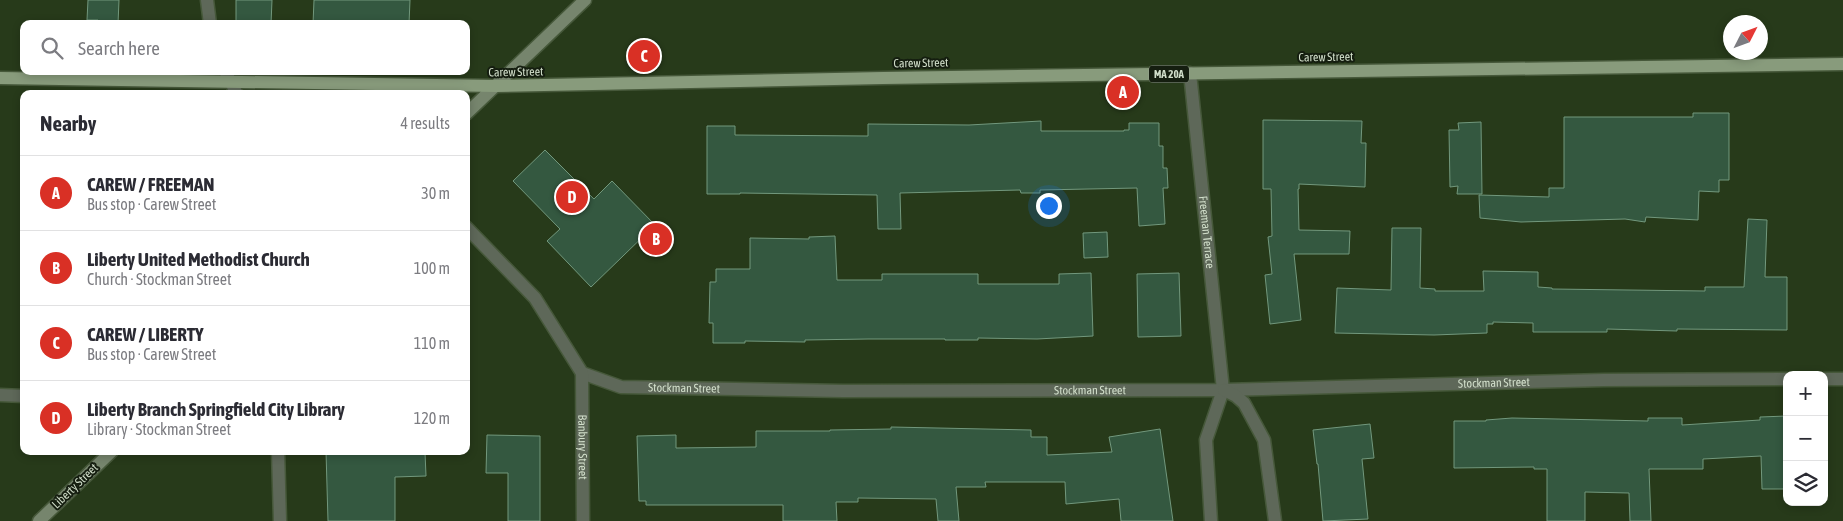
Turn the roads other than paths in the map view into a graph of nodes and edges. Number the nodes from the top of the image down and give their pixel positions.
1 (207, 0) edge
2 (585, 0) edge
3 (210, 20) edge
4 (1843, 64) edge
5 (1190, 73) junction
6 (228, 76) edge
7 (0, 78) edge
8 (496, 86) junction
9 (235, 90) edge
10 (470, 110) edge
11 (470, 231) edge
12 (582, 373) junction
13 (1783, 379) edge
14 (1828, 379) edge
15 (1843, 379) edge
16 (1223, 390) junction
17 (0, 395) edge
18 (20, 396) edge
19 (108, 455) edge
20 (278, 455) edge
21 (38, 521) edge
22 (280, 521) edge
23 (583, 521) edge
24 (1211, 521) edge
25 (1275, 521) edge

1 - 3 street
2 - 8 main road
4 - 5 main road, Carew Street / MA 20A
5 - 8 main road, Carew Street / MA 20A
5 - 16 street, Freeman Terrace
6 - 7 main road, Carew Street / MA 20A
6 - 8 main road, Carew Street / MA 20A
6 - 9 street
8 - 10 main road
11 - 12 street
12 - 16 street, Stockman Street
12 - 23 street, Banbury Street
13 - 16 street, Stockman Street
14 - 15 street
16 - 24 street, Freeman Terrace
16 - 25 street
17 - 18 street
19 - 21 main road, Liberty Street
20 - 22 street

